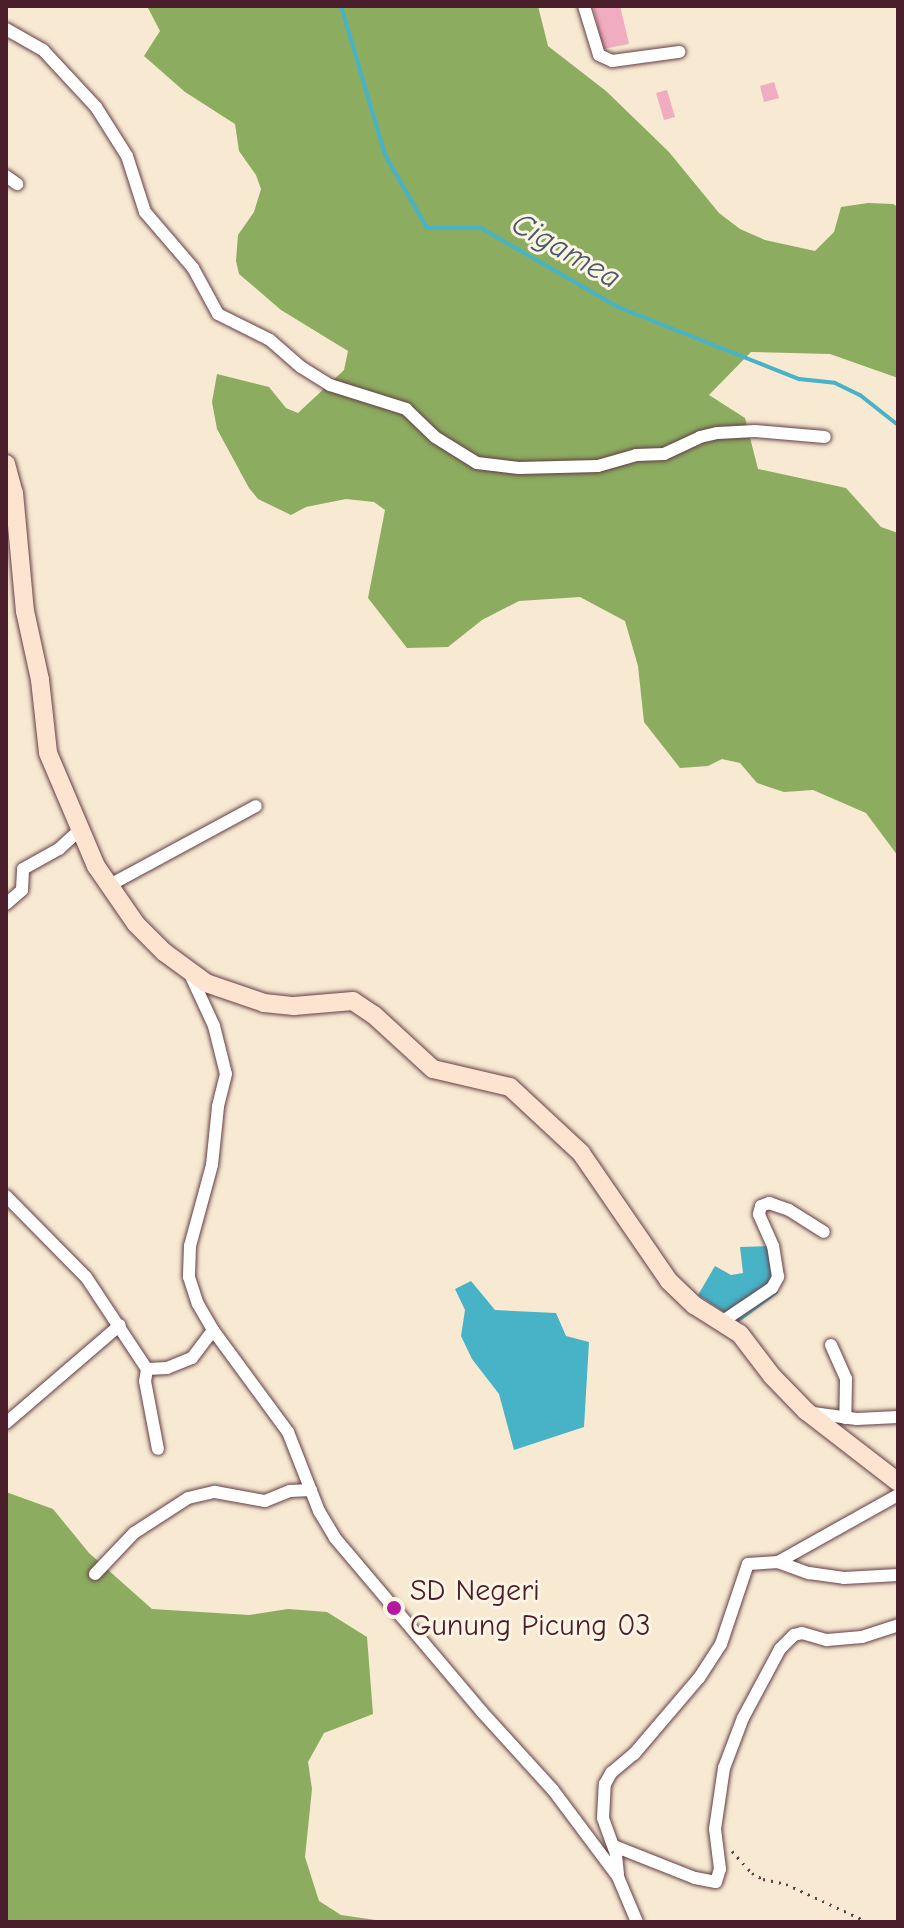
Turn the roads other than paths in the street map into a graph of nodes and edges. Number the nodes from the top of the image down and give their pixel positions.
1 (584, 6) edge
2 (6, 29) edge
3 (679, 52) dead end
4 (825, 437) dead end
5 (6, 464) edge
6 (256, 806) dead end
7 (78, 831) junction
8 (108, 886) junction
9 (6, 904) edge
10 (189, 971) junction
11 (6, 1196) edge
12 (824, 1232) dead end
13 (723, 1321) junction
14 (120, 1325) junction
15 (213, 1330) junction
16 (831, 1345) dead end
17 (147, 1369) junction
18 (806, 1411) junction
19 (898, 1417) edge
20 (845, 1418) junction
21 (6, 1423) edge
22 (158, 1449) dead end
23 (898, 1482) edge
24 (311, 1490) junction
25 (898, 1495) edge
26 (778, 1562) junction
27 (95, 1574) dead end
28 (898, 1575) edge
29 (898, 1625) edge
30 (614, 1846) junction
31 (618, 1877) junction
32 (637, 1922) edge

1 - 3 street
2 - 4 street
5 - 7 main road
6 - 8 street
7 - 8 main road
7 - 9 street
8 - 10 main road
10 - 13 main road
10 - 15 street
11 - 14 street
12 - 13 street
13 - 18 main road
14 - 17 street
14 - 21 street
15 - 17 street
15 - 24 street
16 - 20 street
17 - 22 street
18 - 20 street
18 - 23 main road
19 - 20 street
24 - 27 street
24 - 31 street
25 - 26 street
26 - 28 street
26 - 30 street
29 - 30 street
30 - 31 street
31 - 32 street

